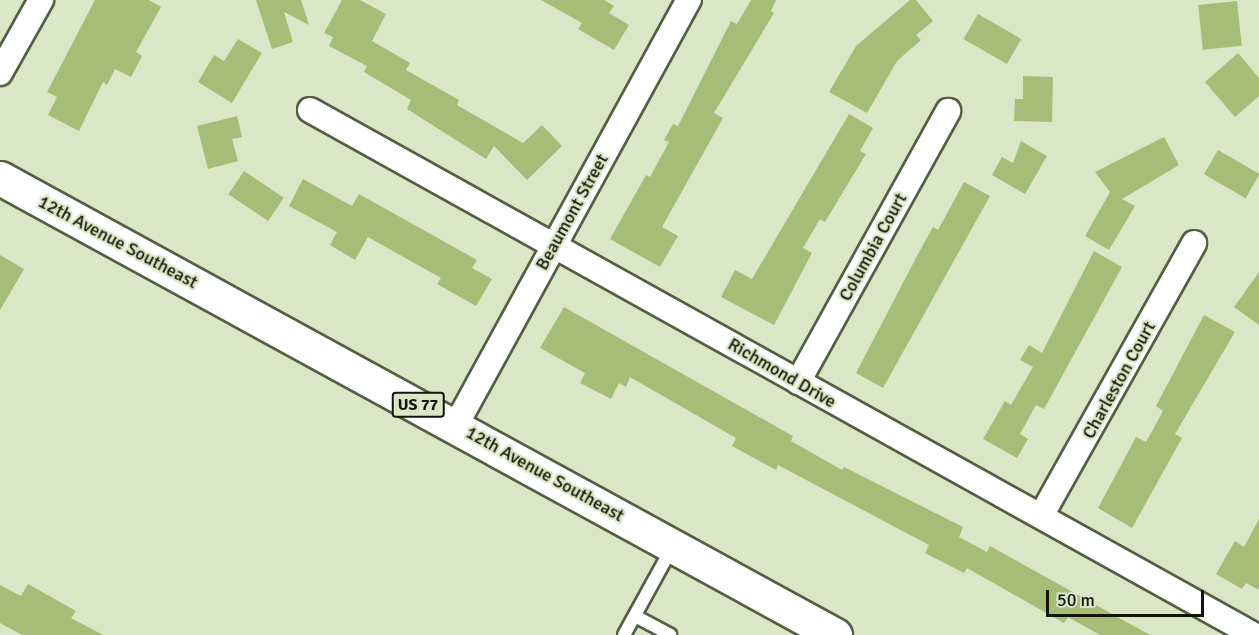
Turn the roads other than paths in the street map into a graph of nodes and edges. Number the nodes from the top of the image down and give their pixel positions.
1 (41, 0) edge
2 (690, 0) edge
3 (0, 73) edge
4 (310, 110) dead end
5 (948, 111) dead end
6 (0, 178) edge
7 (1194, 243) dead end
8 (553, 246) junction
9 (798, 382) junction
10 (456, 425) junction
11 (1041, 516) junction
12 (673, 545) junction
13 (635, 616) junction
14 (624, 635) edge
15 (670, 635) edge
16 (835, 635) edge
17 (1254, 635) edge

1 - 3 street
2 - 8 street, Beaumont Street
4 - 8 street, Richmond Drive
5 - 9 street, Columbia Court
6 - 10 main road, 12th Avenue Southeast / US 77
7 - 11 street, Charleston Court
8 - 9 street, Richmond Drive
8 - 10 street, Beaumont Street
9 - 11 street, Richmond Drive
10 - 12 main road, 12th Avenue Southeast / US 77
11 - 17 street, Richmond Drive
12 - 13 lane
12 - 16 main road, 12th Avenue Southeast / US 77
13 - 14 lane
13 - 15 lane

